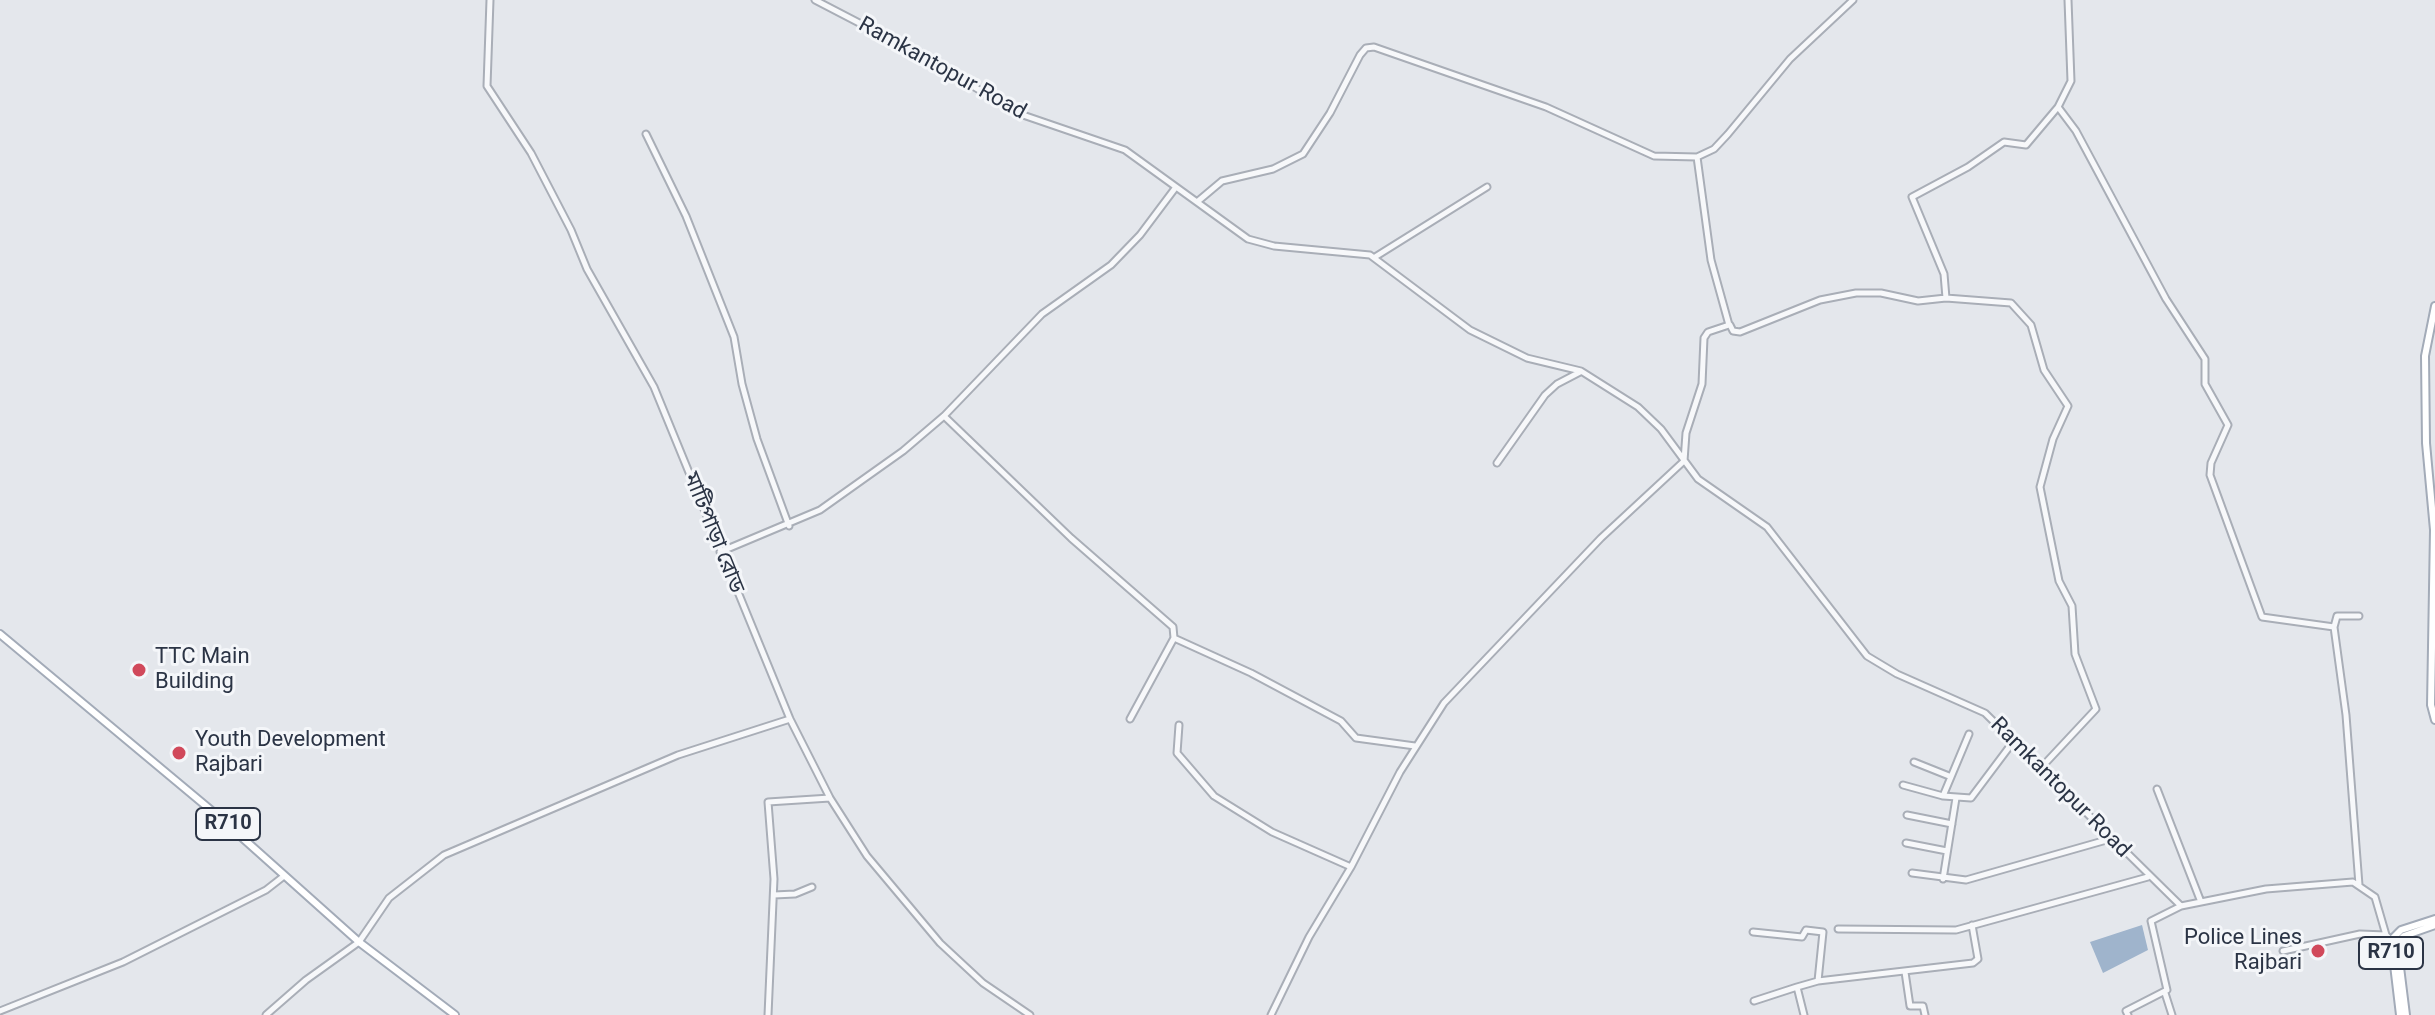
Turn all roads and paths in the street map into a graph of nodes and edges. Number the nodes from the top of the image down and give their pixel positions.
1 (490, 0) edge
2 (815, 0) edge
3 (1853, 0) edge
4 (2068, 0) edge
5 (2058, 107) junction
6 (646, 134) dead end
7 (1697, 157) junction
8 (1176, 187) junction
9 (1487, 187) dead end
10 (1196, 202) junction
11 (1375, 257) junction
12 (1946, 298) junction
13 (2435, 306) edge
14 (1729, 325) junction
15 (1581, 371) junction
16 (944, 416) junction
17 (1684, 461) junction
18 (1497, 463) dead end
19 (789, 526) junction
20 (720, 552) junction
21 (2359, 616) dead end
22 (2334, 627) junction
23 (0, 634) edge
24 (1174, 638) junction
25 (790, 719) junction
26 (1130, 719) dead end
27 (2435, 720) edge
28 (1179, 725) dead end
29 (1969, 734) dead end
30 (2013, 742) junction
31 (1415, 746) junction
32 (1914, 762) dead end
33 (2039, 770) junction
34 (1949, 776) junction
35 (1903, 785) dead end
36 (2157, 789) dead end
37 (1943, 796) junction
38 (830, 798) junction
39 (1956, 798) junction
40 (1907, 815) dead end
41 (1952, 824) junction
42 (2110, 839) junction
43 (1906, 843) dead end
44 (1947, 851) junction
45 (1351, 867) junction
46 (1912, 873) dead end
47 (284, 876) junction
48 (2149, 876) junction
49 (1943, 879) junction
50 (2359, 885) junction
51 (812, 887) dead end
52 (774, 895) junction
53 (2201, 902) junction
54 (2181, 906) junction
55 (2435, 922) edge
56 (1972, 925) junction
57 (1838, 929) dead end
58 (1753, 932) dead end
59 (2389, 938) junction
60 (359, 942) junction
61 (2283, 951) dead end
62 (1905, 972) junction
63 (1818, 981) junction
64 (1797, 987) junction
65 (2165, 993) junction
66 (1754, 1001) dead end
67 (0, 1011) edge
68 (2127, 1013) edge
69 (266, 1015) edge
70 (455, 1015) edge
71 (768, 1015) edge
72 (1030, 1015) edge
73 (1271, 1015) edge
74 (1804, 1015) edge
75 (1925, 1015) edge
76 (2119, 1015) edge
77 (2172, 1015) edge
78 (2403, 1015) edge

1 - 20 street, মাটিপাড়া রোড
2 - 8 street, Ramkantopur Road
3 - 7 street
4 - 5 street
5 - 12 street
5 - 22 street
6 - 19 street
7 - 10 street
7 - 14 street
8 - 10 street, Ramkantopur Road
8 - 16 street
9 - 11 street
10 - 11 street, Ramkantopur Road
11 - 15 street, Ramkantopur Road
12 - 14 street
12 - 33 street
13 - 27 main road
14 - 17 street
15 - 17 street, Ramkantopur Road
15 - 18 street
16 - 19 street
16 - 24 street
17 - 30 street, Ramkantopur Road
17 - 31 street
19 - 20 street
20 - 25 street, মাটিপাড়া রোড
21 - 22 street
22 - 50 street
23 - 47 main road, R710
24 - 26 street
24 - 31 street
25 - 38 street, মাটিপাড়া রোড
25 - 60 street
28 - 45 street
29 - 34 street
30 - 33 street, Ramkantopur Road
30 - 39 street
31 - 45 street
32 - 34 street
33 - 42 street, Ramkantopur Road
34 - 37 street
35 - 37 street
36 - 53 street
37 - 39 street
38 - 52 street
38 - 72 street, মাটিপাড়া রোড
39 - 41 street
40 - 41 street
41 - 44 street
42 - 48 street, Ramkantopur Road
42 - 49 street
43 - 44 street
44 - 49 street
45 - 73 street
46 - 49 street
47 - 60 main road, R710
47 - 67 street
48 - 54 street, Ramkantopur Road
48 - 56 street
50 - 53 street
50 - 59 street
51 - 52 street
52 - 71 street
53 - 54 street
54 - 65 street
55 - 59 main road, R710
55 - 78 main road, R710
56 - 57 street
56 - 62 street
58 - 63 street
59 - 61 street
59 - 78 main road, R710
60 - 69 street
60 - 70 main road, R710
62 - 63 street
62 - 75 street
63 - 64 street
64 - 66 street
64 - 74 street
65 - 68 street
65 - 77 street
68 - 76 street

